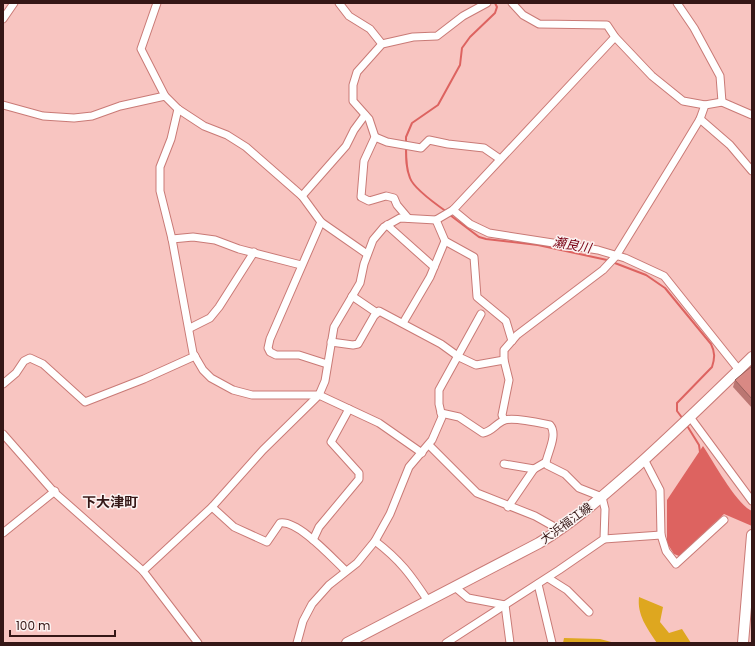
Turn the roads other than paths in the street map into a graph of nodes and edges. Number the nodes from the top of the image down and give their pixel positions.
1 (14, 3) edge
2 (157, 3) edge
3 (339, 3) edge
4 (487, 3) edge
5 (512, 3) edge
6 (676, 3) edge
7 (3, 19) edge
8 (616, 37) junction
9 (382, 44) junction
10 (165, 96) junction
11 (722, 102) junction
12 (3, 105) edge
13 (705, 105) junction
14 (178, 109) junction
15 (365, 115) junction
16 (752, 115) edge
17 (700, 119) junction
18 (375, 137) junction
19 (500, 159) junction
20 (752, 171) edge
21 (302, 196) junction
22 (453, 210) junction
23 (408, 218) junction
24 (436, 220) junction
25 (321, 222) junction
26 (388, 225) junction
27 (172, 239) junction
28 (445, 241) junction
29 (254, 252) junction
30 (367, 254) junction
31 (616, 256) junction
32 (301, 265) junction
33 (434, 267) junction
34 (352, 296) junction
35 (377, 313) junction
36 (481, 314) dead end
37 (403, 323) junction
38 (190, 328) junction
39 (512, 341) junction
40 (331, 342) junction
41 (195, 356) junction
42 (459, 357) junction
43 (752, 357) edge
44 (504, 360) junction
45 (327, 364) junction
46 (739, 370) junction
47 (3, 384) edge
48 (319, 395) junction
49 (349, 409) junction
50 (441, 413) junction
51 (690, 417) junction
52 (504, 420) junction
53 (3, 434) edge
54 (429, 445) junction
55 (422, 453) junction
56 (644, 459) junction
57 (546, 462) junction
58 (504, 464) dead end
59 (534, 469) junction
60 (55, 492) junction
61 (602, 497) junction
62 (752, 501) edge
63 (212, 507) junction
64 (508, 507) junction
65 (724, 520) dead end
66 (560, 530) junction
67 (3, 533) edge
68 (660, 535) junction
69 (752, 535) edge
70 (604, 539) junction
71 (313, 540) junction
72 (375, 541) junction
73 (345, 570) junction
74 (142, 571) junction
75 (548, 578) junction
76 (538, 584) junction
77 (455, 587) junction
78 (428, 601) junction
79 (505, 605) junction
80 (589, 612) dead end
81 (198, 643) edge
82 (297, 643) edge
83 (347, 643) edge
84 (446, 643) edge
85 (510, 643) edge
86 (552, 643) edge
87 (743, 643) edge

1 - 7 street
2 - 10 street
3 - 9 street
4 - 9 street
5 - 8 street
6 - 11 street
8 - 13 street
8 - 19 street
9 - 15 street
10 - 12 street
10 - 14 street
11 - 13 street
11 - 16 street
13 - 17 street
14 - 21 street
14 - 27 street
15 - 18 street
15 - 21 street
17 - 20 street
17 - 31 street
18 - 19 street
18 - 23 street
19 - 22 street
21 - 25 street
22 - 24 street
22 - 31 street
23 - 24 street
23 - 26 street
24 - 28 street
25 - 30 street
25 - 32 street
26 - 30 street
26 - 33 street
27 - 29 street
27 - 38 street
28 - 33 street
28 - 39 street
29 - 32 street
29 - 38 street
30 - 34 street
31 - 39 street
31 - 46 street
32 - 45 street
33 - 37 street
34 - 35 street
34 - 40 street
35 - 37 street
35 - 40 street
36 - 42 street
37 - 42 street
38 - 41 street
39 - 44 street
40 - 45 street
41 - 47 street
41 - 48 street
42 - 44 street
42 - 50 street
43 - 46 main road, 大浜福江線
44 - 52 street
45 - 48 street
46 - 51 main road, 大浜福江線
48 - 49 street
48 - 63 street
49 - 55 street
49 - 71 street
50 - 52 street
50 - 54 street
51 - 56 main road, 大浜福江線
51 - 62 street
52 - 57 street
53 - 60 street
54 - 55 street
54 - 64 street
55 - 72 street
56 - 61 main road, 大浜福江線
56 - 68 street
57 - 59 street
57 - 61 street
58 - 59 street
59 - 64 street
60 - 67 street
60 - 74 street
61 - 66 main road, 大浜福江線
61 - 70 street
63 - 71 street
63 - 74 street
64 - 66 street
65 - 68 street
66 - 77 main road, 大浜福江線
68 - 70 street
69 - 87 main road
70 - 75 street
71 - 73 street
72 - 73 street
72 - 78 street
73 - 82 street
74 - 81 street
75 - 76 street
75 - 80 street
76 - 79 street
76 - 86 street
77 - 78 main road, 大浜福江線
77 - 79 street
78 - 83 main road, 大浜福江線
79 - 84 street
79 - 85 street

